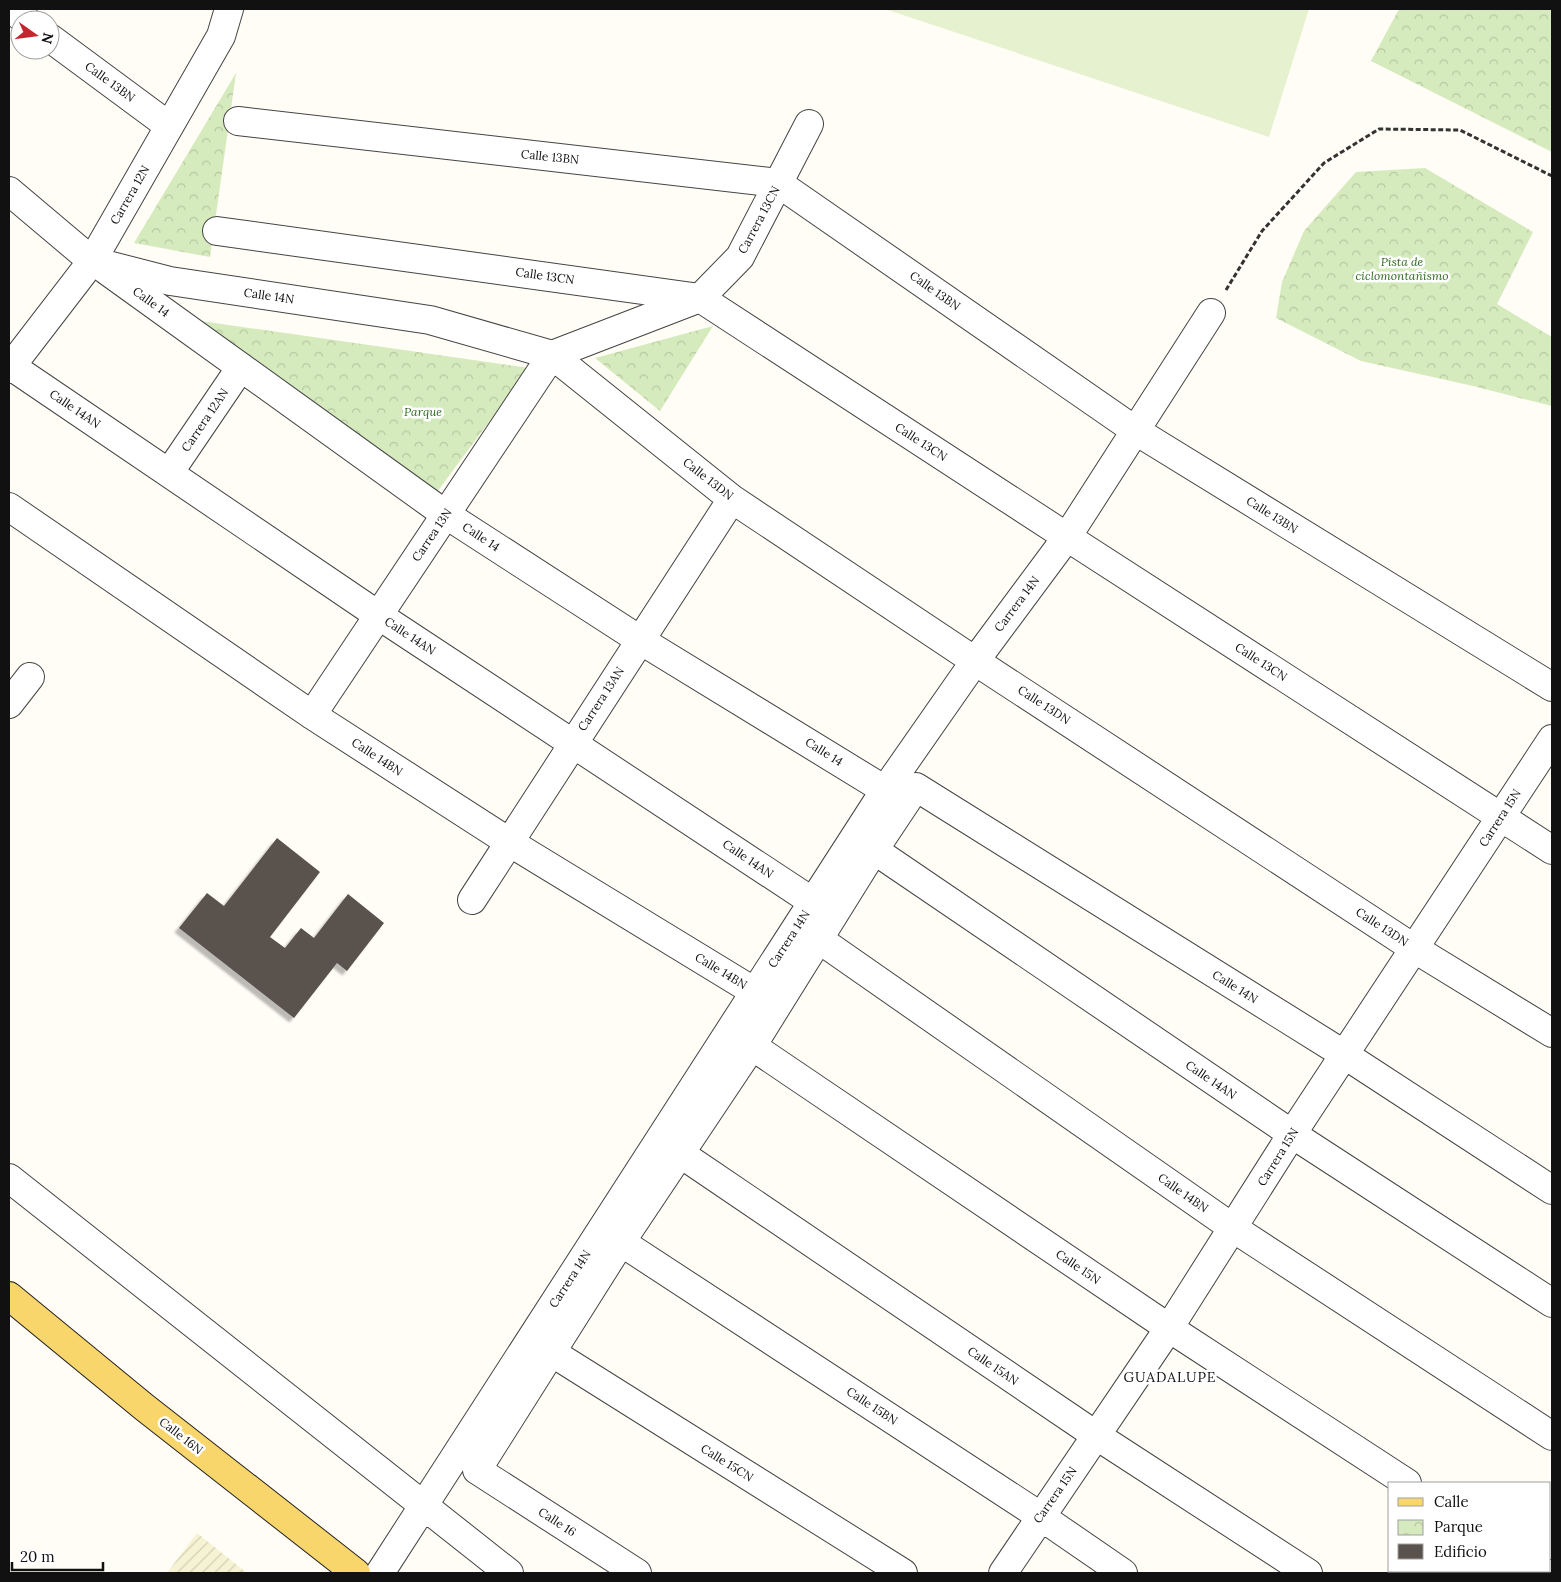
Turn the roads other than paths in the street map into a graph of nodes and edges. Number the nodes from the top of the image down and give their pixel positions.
1 (229, 9) edge
2 (60, 45) edge
3 (238, 121) dead end
4 (809, 124) dead end
5 (169, 126) junction
6 (778, 183) junction
7 (9, 191) edge
8 (217, 231) dead end
9 (92, 260) junction
10 (700, 298) junction
11 (1211, 314) road end
12 (552, 355) junction
13 (10, 367) edge
14 (240, 367) junction
15 (1136, 431) junction
16 (170, 473) junction
17 (732, 499) junction
18 (9, 507) edge
19 (445, 514) junction
20 (1067, 537) junction
21 (378, 615) junction
22 (640, 640) junction
23 (975, 661) junction
24 (30, 677) dead end
25 (1552, 688) edge
26 (9, 704) edge
27 (312, 715) junction
28 (1552, 739) edge
29 (573, 743) junction
30 (885, 790) junction
31 (1501, 817) junction
32 (509, 842) junction
33 (874, 850) junction
34 (1552, 850) edge
35 (472, 900) dead end
36 (812, 902) junction
37 (820, 940) junction
38 (1415, 948) junction
39 (755, 992) junction
40 (1552, 1033) edge
41 (752, 1046) junction
42 (1345, 1056) junction
43 (1292, 1134) junction
44 (681, 1154) junction
45 (9, 1178) edge
46 (1552, 1190) edge
47 (1233, 1228) junction
48 (621, 1242) junction
49 (9, 1296) edge
50 (1552, 1303) edge
51 (1169, 1328) junction
52 (551, 1352) junction
53 (1097, 1436) junction
54 (1552, 1436) edge
55 (1404, 1482) edge
56 (424, 1506) junction
57 (1040, 1516) junction
58 (356, 1573) edge
59 (380, 1573) edge
60 (509, 1573) edge
61 (637, 1573) edge
62 (903, 1573) edge
63 (1002, 1573) edge
64 (1122, 1573) edge
65 (1308, 1573) edge

1 - 5 street, Carrera 12N
2 - 5 street, Calle 13BN
3 - 6 street, Calle 13BN
4 - 6 street, Carrera 13CN
5 - 9 street, Carrera 12N
6 - 10 street, Carrera 13CN
6 - 15 street, Calle 13BN
7 - 9 street, Calle 14N
8 - 10 street, Calle 13CN
9 - 12 street, Calle 14N
9 - 13 street, Carrera 12N
9 - 14 street, Calle 14
10 - 12 street, Carrera 13CN
10 - 20 street, Calle 13CN
11 - 15 street, Carrera 14N
12 - 17 street, Calle 13DN
12 - 19 street, Carrea 13N
13 - 16 street, Calle 14AN
14 - 16 street, Carrera 12AN
14 - 19 street, Calle 14
15 - 20 street, Carrera 14N
15 - 25 street, Calle 13BN
16 - 21 street, Calle 14AN
17 - 22 street, Carrera 13AN
17 - 23 street, Calle 13DN
18 - 27 street, Calle 14BN
19 - 21 street, Carrea 13N
19 - 22 street, Calle 14
20 - 23 street, Carrera 14N
20 - 31 street, Calle 13CN
21 - 27 street, Carrea 13N
21 - 29 street, Calle 14AN
22 - 29 street, Carrera 13AN
22 - 30 street, Calle 14
23 - 30 street, Carrera 14N
23 - 38 street, Calle 13DN
24 - 26 street
27 - 32 street, Calle 14BN
28 - 31 street, Carrera 15N
29 - 32 street, Carrera 13AN
29 - 36 street, Calle 14AN
30 - 36 street, Carrera 14N
31 - 34 street, Calle 13CN
31 - 38 street, Carrera 15N
32 - 35 street, Carrera 13AN
32 - 39 street, Calle 14BN
33 - 37 street
33 - 42 street, Calle 14N
33 - 43 street, Calle 14AN
36 - 39 street, Carrera 14N
37 - 41 street
37 - 47 street, Calle 14BN
38 - 40 street, Calle 13DN
38 - 42 street, Carrera 15N
39 - 56 street, Carrera 14N
41 - 44 street
41 - 51 street, Calle 15N
42 - 43 street, Carrera 15N
42 - 46 street, Calle 14N
43 - 47 street, Carrera 15N
43 - 50 street, Calle 14AN
44 - 48 street
44 - 53 street, Calle 15AN
45 - 56 street
47 - 51 street, Carrera 15N
47 - 54 street, Calle 14BN
48 - 52 street
48 - 57 street, Calle 15BN
49 - 58 main road, Calle 16N
51 - 53 street, Carrera 15N
51 - 55 street, Calle 15N
52 - 61 street, Calle 16
52 - 62 street, Calle 15CN
53 - 57 street, Carrera 15N
53 - 65 street, Calle 15AN
56 - 59 street, Carrera 14N
56 - 60 street
57 - 63 street, Carrera 15N
57 - 64 street, Calle 15BN

